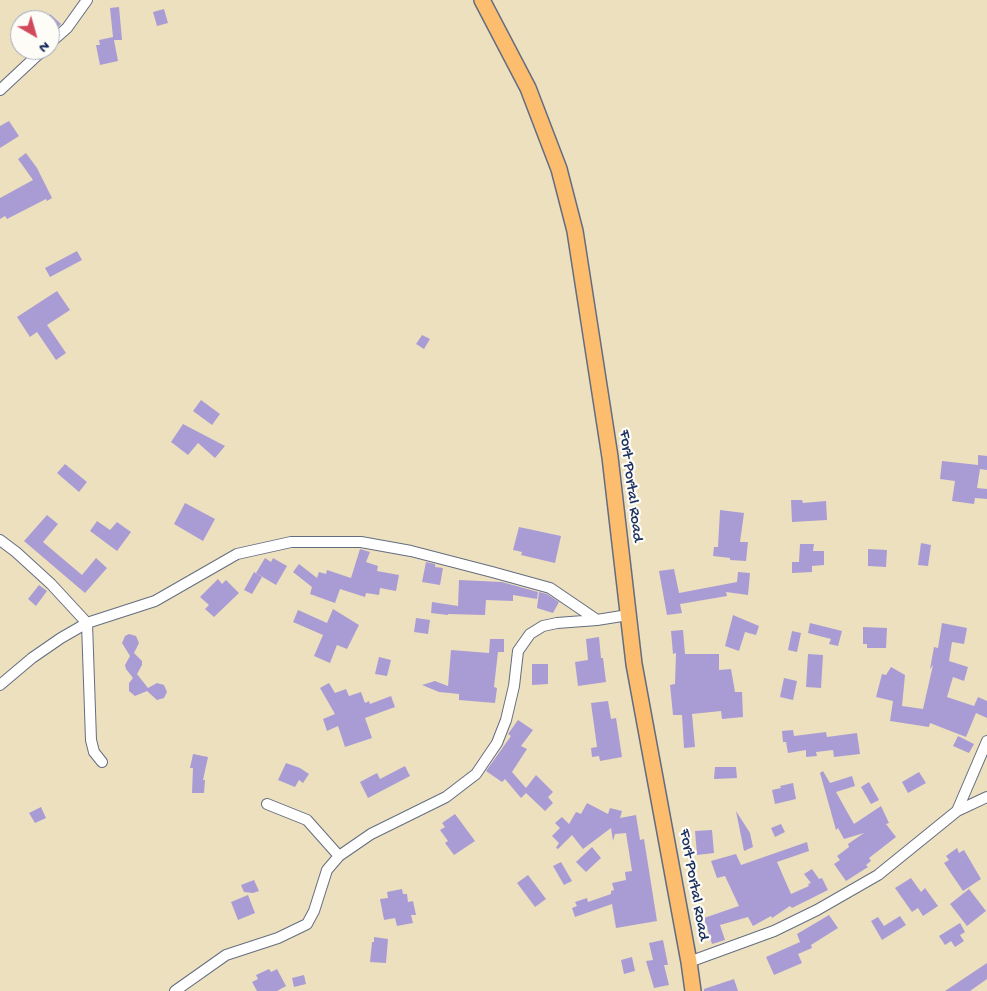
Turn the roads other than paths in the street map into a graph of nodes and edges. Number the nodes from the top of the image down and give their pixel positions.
1 (87, 0) edge
2 (482, 0) edge
3 (60, 34) edge
4 (32, 60) edge
5 (0, 90) edge
6 (0, 540) edge
7 (628, 615) junction
8 (597, 620) junction
9 (87, 623) junction
10 (0, 685) edge
11 (987, 741) edge
12 (102, 762) dead end
13 (987, 797) edge
14 (266, 804) dead end
15 (958, 811) junction
16 (339, 856) junction
17 (689, 962) junction
18 (175, 991) edge
19 (693, 991) edge

1 - 3 street
2 - 7 main road, Fort Portal Road
4 - 5 street
6 - 9 street
7 - 8 street
7 - 17 main road, Fort Portal Road
8 - 9 street
8 - 16 street
9 - 10 street
9 - 12 street
11 - 15 street
13 - 15 street
14 - 16 street
15 - 17 street
16 - 18 street
17 - 19 main road, Fort Portal Road

